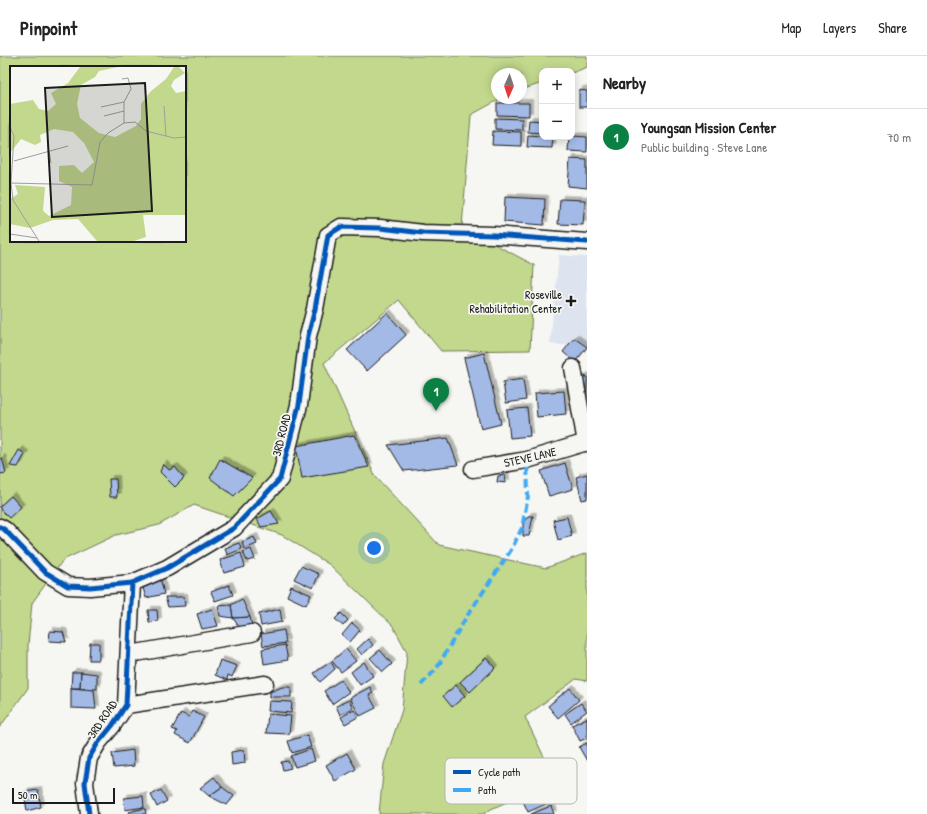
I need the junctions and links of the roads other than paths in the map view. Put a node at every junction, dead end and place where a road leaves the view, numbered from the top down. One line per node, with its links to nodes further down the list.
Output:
1 (587, 242): 6 (street, 3RD ROAD)
2 (573, 368): 3 (street)
3 (587, 443): 4 (street, STEVE LANE)
4 (473, 469)
5 (0, 527): 6 (street)
6 (132, 583): 8 (street, 3RD ROAD)
7 (252, 633): 8 (street)
8 (130, 654): 10 (street, 3RD ROAD)
9 (265, 684): 10 (street)
10 (126, 705): 11 (street, 3RD ROAD)
11 (89, 814)

